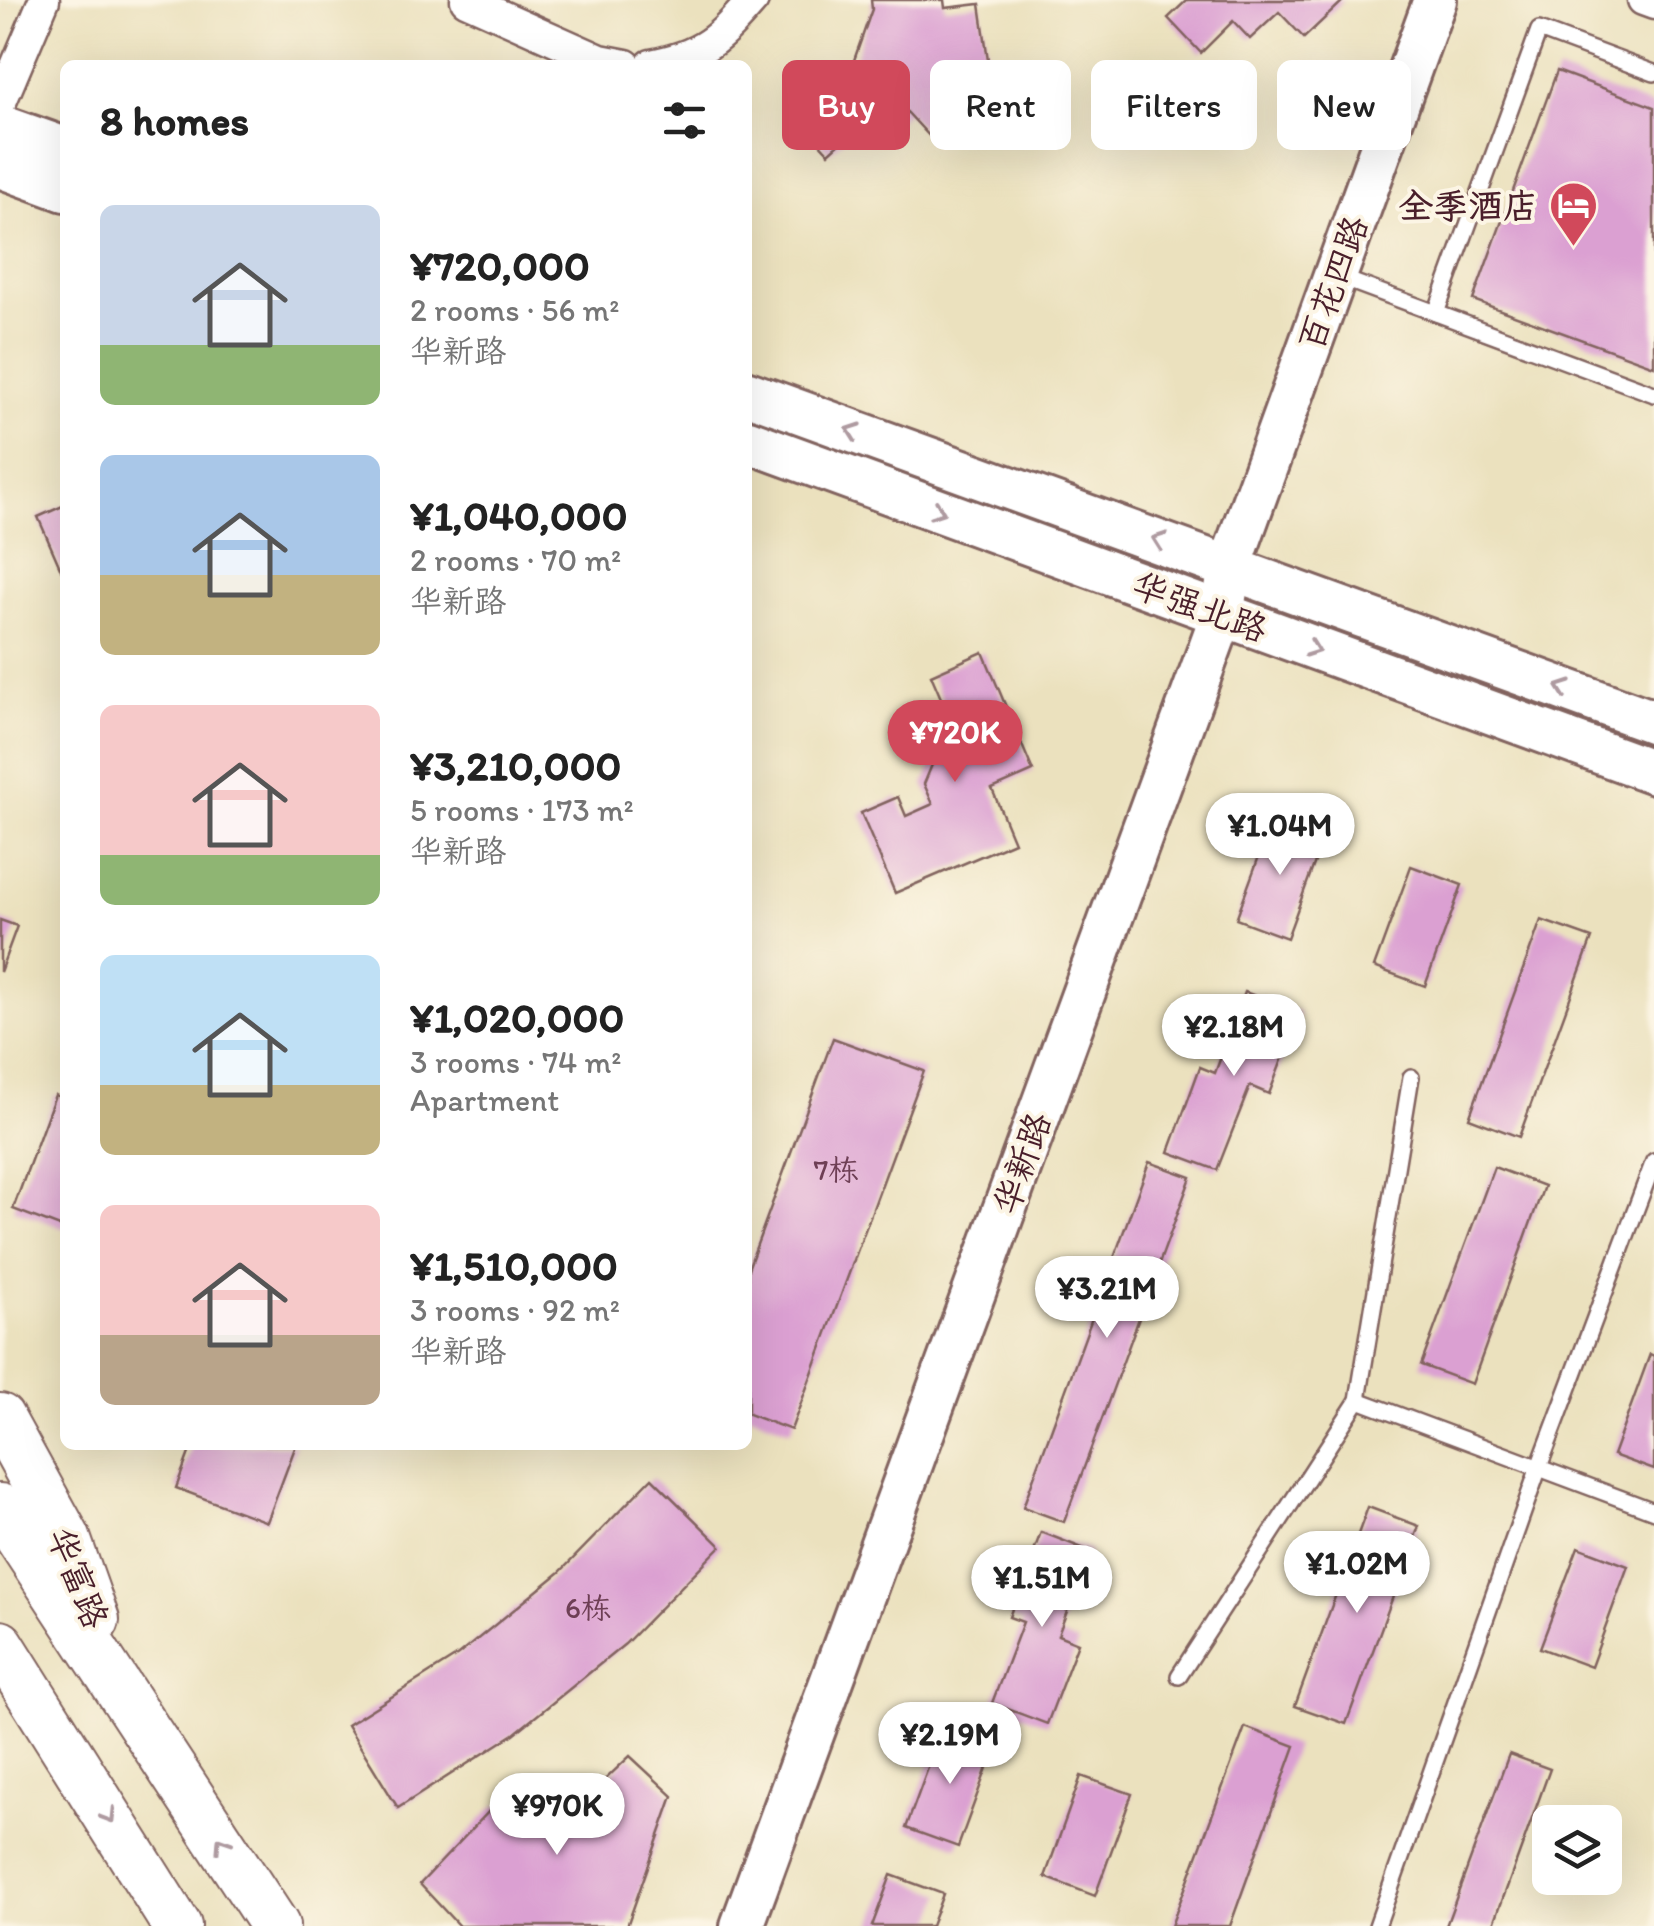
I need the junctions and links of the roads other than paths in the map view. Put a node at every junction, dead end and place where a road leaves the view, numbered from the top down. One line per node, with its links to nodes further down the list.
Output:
1 (44, 0): 10 (street)
2 (466, 0): 7 (street)
3 (753, 0): 8 (street)
4 (1435, 0): 15 (main road, 百花四路)
5 (1643, 0): 6 (street)
6 (1654, 4)
7 (600, 60)
8 (679, 60)
9 (1654, 73): 16 (lane)
10 (0, 104)
11 (0, 126): 12 (main road)
12 (60, 147)
13 (0, 166): 14 (main road)
14 (60, 188)
15 (1336, 276): 16 (lane); 20 (main road, 百花四路)
16 (1436, 313): 18 (lane)
17 (752, 394): 20 (main road, 华强北路, one-way to 17)
18 (1654, 394)
19 (752, 442): 21 (main road, 华强北路, one-way to 21)
20 (1230, 566): 21 (main road, 华新路); 22 (main road, 华强北路, one-way to 20)
21 (1222, 615): 23 (main road, 华强北路, one-way to 23); 38 (main road, 华新路)
22 (1654, 722)
23 (1654, 772)
24 (1412, 1076): 26 (lane)
25 (1654, 1161): 28 (lane)
26 (1358, 1400): 28 (lane); 32 (lane)
27 (0, 1418): 34 (main road, 华富路)
28 (1539, 1468): 30 (lane); 39 (lane)
29 (0, 1508): 34 (main road, 华富路)
30 (1654, 1511)
31 (0, 1645): 35 (main road)
32 (1179, 1676)
33 (0, 1678): 35 (main road)
34 (120, 1689): 37 (main road, 华富路, one-way to 34)
35 (57, 1733): 36 (main road, one-way to 36)
36 (177, 1926)
37 (275, 1926)
38 (742, 1926)
39 (1378, 1926)

